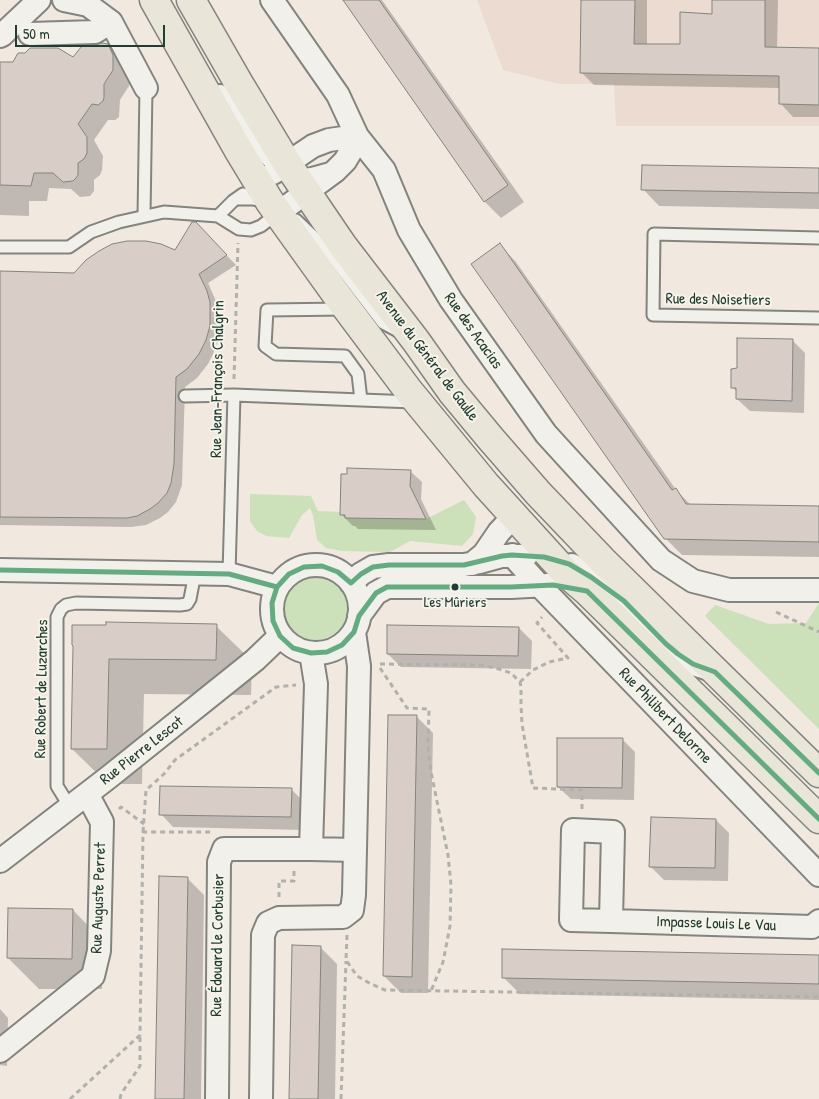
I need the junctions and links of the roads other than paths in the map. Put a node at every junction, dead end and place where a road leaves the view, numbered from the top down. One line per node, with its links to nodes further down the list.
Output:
1 (39, 0): 9 (street)
2 (64, 0): 6 (street)
3 (154, 0): 7 (main road, Avenue du Général de Gaulle)
4 (191, 0): 12 (main road, Avenue du Général de Gaulle)
5 (272, 0): 11 (street, Rue des Acacias)
6 (111, 22): 8 (street); 10 (street)
7 (169, 27): 12 (street); 14 (main road, Avenue du Général de Gaulle)
8 (30, 34)
9 (0, 36)
10 (146, 88): 15 (lane)
11 (357, 136): 12 (street); 12 (street); 35 (street, Rue des Acacias)
12 (293, 175): 14 (street); 14 (street); 21 (main road, Avenue du Général de Gaulle)
13 (237, 198): 14 (lane); 14 (lane); 16 (lane)
14 (272, 202): 16 (lane); 19 (main road, Avenue du Général de Gaulle); 21 (lane)
15 (144, 216): 16 (lane); 18 (lane)
16 (218, 216)
17 (819, 238): 20 (lane, Rue des Noisetiers)
18 (0, 247)
19 (347, 309): 24 (lane); 25 (main road, Avenue du Général de Gaulle)
20 (819, 318)
21 (416, 341): 26 (main road, Avenue du Général de Gaulle)
22 (234, 395): 23 (lane); 24 (lane); 32 (lane, Rue Jean-François Chalgrin)
23 (185, 396)
24 (361, 400): 25 (lane)
25 (418, 402): 27 (main road, Avenue du Général de Gaulle)
26 (559, 515): 31 (street); 39 (main road, Avenue du Général de Gaulle)
27 (514, 516): 28 (street); 31 (main road, Avenue du Général de Gaulle)
28 (472, 564): 31 (street, Avenue du Général de Gaulle); 33 (street, Avenue du Général de Gaulle)
29 (0, 570): 30 (street)
30 (195, 573): 32 (street); 41 (lane, Rue Robert de Luzarches)
31 (556, 573): 36 (street); 39 (street, Avenue du Général de Gaulle); 42 (main road, Avenue du Général de Gaulle); 46 (street, Rue Philibert Delorme)
32 (229, 574): 34 (street)
33 (351, 583): 34 (street); 36 (street)
34 (277, 587): 37 (street)
35 (819, 590)
36 (357, 624): 38 (street); 44 (street)
37 (280, 636): 38 (street); 41 (street, Rue Pierre Lescot)
38 (312, 653): 43 (street)
39 (715, 672): 40 (main road, Avenue du Général de Gaulle)
40 (819, 773)
41 (78, 801): 45 (street, Rue Pierre Lescot); 49 (street, Rue Auguste Perret)
42 (819, 819)
43 (303, 849): 44 (street, Rue Édouard le Corbusier); 50 (street, Rue Édouard le Corbusier)
44 (355, 850): 51 (street)
45 (0, 861)
46 (819, 874)
47 (611, 921): 47 (street, Impasse Louis Le Vau); 48 (street, Impasse Louis Le Vau)
48 (819, 921)
49 (0, 1051)
50 (217, 1099)
51 (261, 1099)

